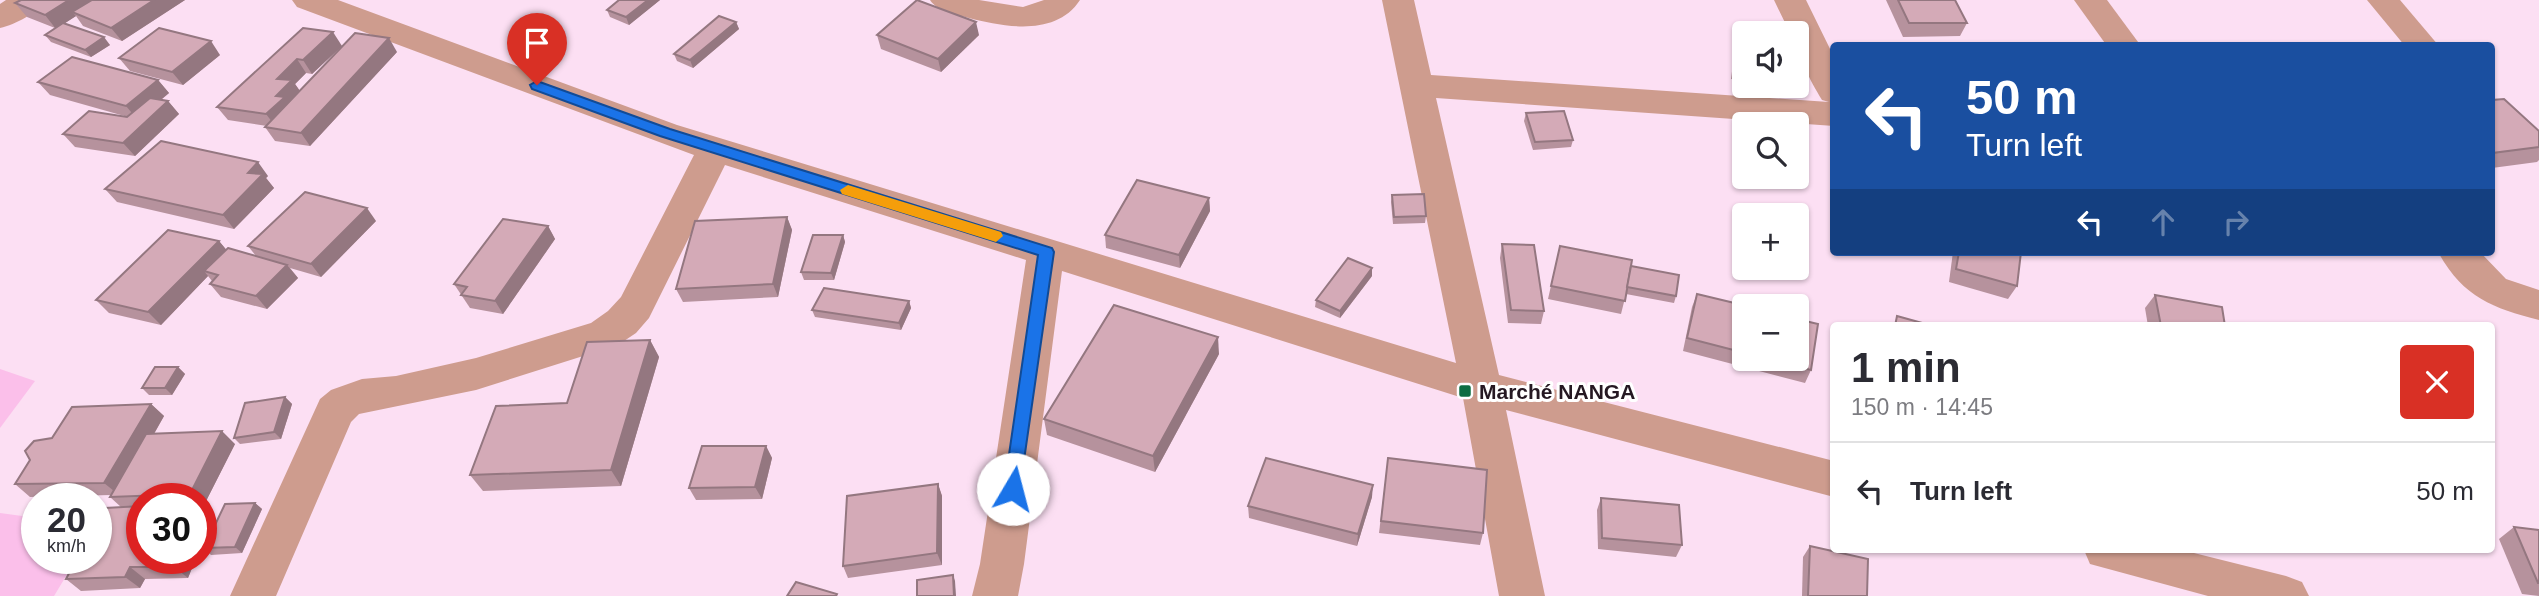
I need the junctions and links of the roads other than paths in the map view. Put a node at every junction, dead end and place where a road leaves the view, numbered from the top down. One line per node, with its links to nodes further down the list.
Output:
1 (29, 0): 9 (street)
2 (308, 0): 15 (street)
3 (946, 0): 4 (street)
4 (1064, 0)
5 (1398, 0): 13 (street)
6 (1790, 0): 12 (street)
7 (2090, 0): 10 (street)
8 (2383, 0): 11 (street)
9 (0, 19)
10 (2122, 42)
11 (2420, 42)
12 (1830, 84)
13 (1415, 85): 14 (street); 19 (street)
14 (1830, 114)
15 (715, 149): 16 (street); 22 (street)
16 (1046, 252): 19 (street); 23 (street)
17 (2461, 256): 18 (street)
18 (2539, 305)
19 (1481, 387): 20 (street); 24 (street)
20 (1830, 478)
21 (2118, 553): 25 (street)
22 (253, 596)
23 (995, 596)
24 (1522, 596)
25 (2286, 596)

